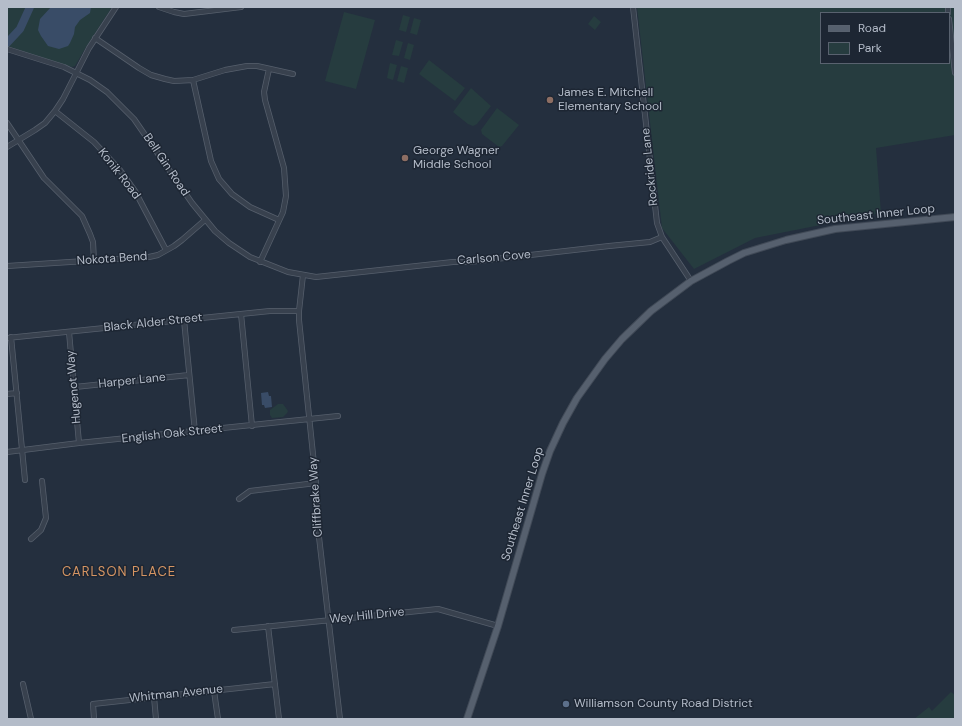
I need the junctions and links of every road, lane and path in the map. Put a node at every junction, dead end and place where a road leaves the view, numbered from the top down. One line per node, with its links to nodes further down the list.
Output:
1 (116, 7): 7 (street)
2 (159, 7): 5 (street)
3 (241, 7): 5 (street)
4 (633, 7): 21 (street, Rockride Lane)
5 (206, 9)
6 (950, 28): 11 (street)
7 (95, 38): 10 (street); 13 (street)
8 (7, 49): 10 (street, Bell Gin Road)
9 (269, 69): 12 (street); 13 (street); 20 (street)
10 (76, 72): 14 (street); 19 (street, Bell Gin Road)
11 (955, 72)
12 (293, 74)
13 (194, 80): 20 (street)
14 (55, 111): 16 (street); 22 (street, Konik Road)
15 (7, 123): 16 (street)
16 (18, 140): 17 (street); 23 (street)
17 (7, 147)
18 (955, 217): 28 (main road, Southeast Inner Loop)
19 (205, 220): 22 (street, Nokota Bend); 24 (street, Bell Gin Road)
20 (279, 220): 24 (street)
21 (662, 237): 26 (street, Carlson Cove); 28 (street, Rockride Lane)
22 (166, 250): 23 (street, Nokota Bend)
23 (94, 261): 25 (street, Nokota Bend)
24 (260, 262): 27 (street, Bell Gin Road)
25 (7, 266)
26 (325, 275): 27 (street, Bell Gin Road)
27 (303, 276): 29 (street, Cliffbrake Way)
28 (691, 281): 52 (main road, Southeast Inner Loop)
29 (299, 311): 30 (street, Black Alder Street); 39 (street, Cliffbrake Way)
30 (241, 314): 31 (street, Black Alder Street); 40 (street)
31 (184, 320): 32 (street, Black Alder Street); 34 (street)
32 (69, 332): 33 (street, Black Alder Street); 35 (street, Hugenot Way)
33 (9, 337): 36 (street)
34 (189, 375): 35 (street, Harper Lane); 41 (street)
35 (75, 387): 42 (street, Hugenot Way)
36 (17, 393): 37 (street); 43 (street)
37 (7, 394)
38 (338, 416): 39 (street, English Oak Street)
39 (310, 419): 40 (street, English Oak Street); 47 (street, Cliffbrake Way)
40 (252, 426): 41 (street, English Oak Street)
41 (195, 432): 42 (street, English Oak Street)
42 (79, 443): 43 (street, English Oak Street)
43 (22, 450): 44 (street, English Oak Street); 45 (street)
44 (7, 452)
45 (25, 480)
46 (42, 481): 49 (street)
47 (316, 483): 48 (street); 50 (street, Cliffbrake Way)
48 (239, 499)
49 (31, 539)
50 (329, 620): 51 (street, Wey Hill Drive); 52 (street, Wey Hill Drive); 63 (street, Cliffbrake Way)
51 (268, 626): 53 (street, Wey Hill Drive); 55 (street)
52 (498, 626): 64 (main road, Southeast Inner Loop)
53 (234, 630)
54 (23, 684): 58 (street)
55 (275, 684): 56 (street, Whitman Avenue); 62 (street)
56 (214, 690): 57 (street, Whitman Avenue); 61 (street)
57 (154, 697): 59 (street, Whitman Avenue); 60 (street)
58 (31, 719)
59 (94, 719)
60 (156, 719)
61 (218, 719)
62 (279, 719)
63 (340, 719)
64 (467, 719)

